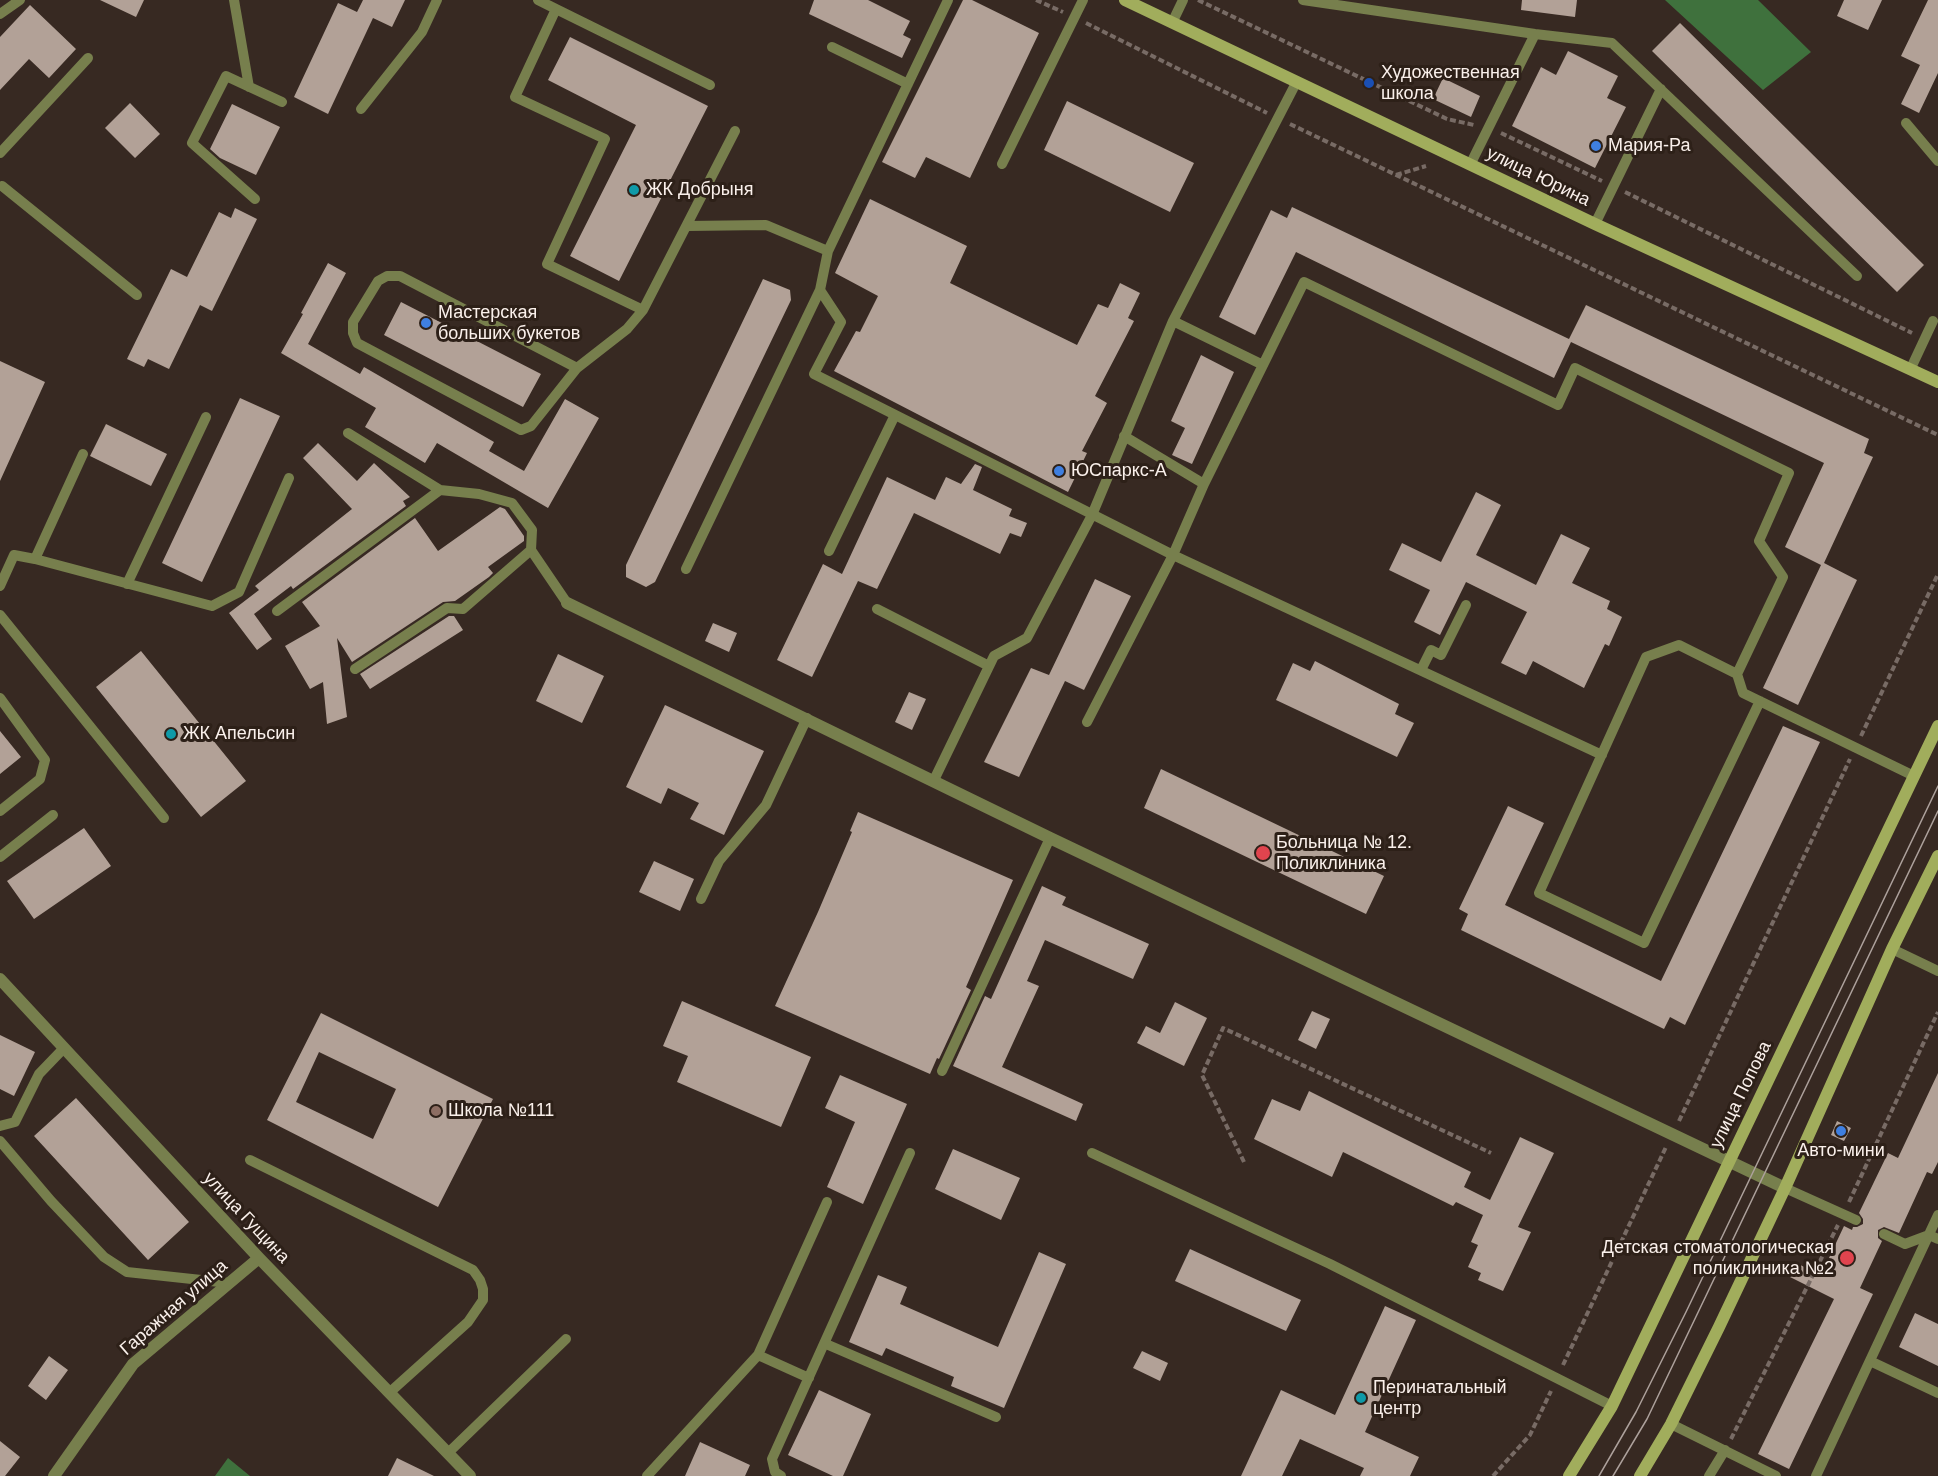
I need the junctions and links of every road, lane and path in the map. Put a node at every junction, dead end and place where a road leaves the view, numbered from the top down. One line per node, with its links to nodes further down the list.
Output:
1 (20, 0): 13 (lane)
2 (234, 0): 22 (lane)
3 (437, 0): 25 (lane)
4 (538, 0): 12 (lane)
5 (948, 0): 20 (lane)
6 (1036, 0): 14 (path)
7 (1083, 0): 14 (lane)
8 (1125, 0): 15 (main road, улица Юрина)
9 (1183, 0): 15 (lane)
10 (1198, 0): 28 (path)
11 (1304, 0): 16 (lane)
12 (556, 9): 21 (lane); 45 (lane)
13 (0, 14)
14 (1075, 18): 26 (path); 32 (lane)
15 (1172, 23): 19 (main road, улица Юрина)
16 (1535, 34): 23 (lane); 28 (lane)
17 (832, 47): 20 (lane)
18 (88, 58): 30 (lane)
19 (1296, 82): 26 (lane); 33 (main road, улица Юрина)
20 (908, 84): 41 (lane)
21 (710, 85)
22 (249, 87): 24 (lane); 38 (lane)
23 (1661, 90): 36 (lane); 42 (lane)
24 (282, 102)
25 (361, 109)
26 (1278, 119): 35 (path); 46 (lane)
27 (1906, 123): 31 (lane)
28 (1489, 128): 33 (lane); 36 (path)
29 (735, 131): 40 (lane)
30 (0, 153)
31 (1938, 161)
32 (1002, 164)
33 (1470, 165): 39 (main road, улица Юрина)
34 (1426, 166): 35 (path)
35 (1396, 175): 56 (path)
36 (1615, 187): 39 (lane); 48 (path)
37 (1, 189): 44 (lane)
38 (255, 200)
39 (1595, 224): 51 (main road, улица Юрина)
40 (687, 226): 41 (lane); 45 (lane)
41 (828, 251): 43 (lane)
42 (1857, 276)
43 (820, 290): 53 (lane); 67 (lane)
44 (137, 295)
45 (643, 310): 50 (lane)
46 (1173, 321): 49 (lane); 57 (lane)
47 (1933, 321): 48 (lane)
48 (1924, 339): 51 (lane)
49 (1263, 365): 60 (lane); 79 (lane)
50 (577, 368): 50 (lane)
51 (1911, 368): 52 (main road, улица Юрина)
52 (1938, 382)
53 (895, 416): 62 (lane); 64 (lane)
54 (206, 417): 69 (lane)
55 (348, 433): 61 (lane)
56 (1938, 435)
57 (1124, 436): 60 (lane); 62 (lane)
58 (83, 454): 66 (lane)
59 (289, 478): 69 (lane)
60 (1204, 484): 65 (lane)
61 (440, 490): 63 (lane); 74 (lane)
62 (1092, 515): 65 (lane); 76 (lane)
63 (531, 550): 71 (lane); 77 (lane)
64 (829, 551)
65 (1173, 555): 78 (lane); 83 (lane)
66 (35, 559): 69 (lane); 70 (lane)
67 (686, 569)
68 (1938, 574): 85 (path)
69 (127, 584)
70 (0, 586)
71 (567, 603): 82 (street)
72 (1466, 605): 78 (lane)
73 (877, 609): 76 (lane)
74 (277, 611)
75 (0, 615): 91 (lane)
76 (989, 666): 88 (lane)
77 (355, 669)
78 (1421, 670): 86 (lane)
79 (1737, 674): 81 (lane); 86 (lane)
80 (0, 698): 89 (lane)
81 (1760, 701): 85 (lane); 86 (lane)
82 (807, 718): 88 (street); 95 (lane)
83 (1087, 722)
84 (1938, 726): 87 (main road, улица Попова)
85 (1855, 748): 87 (lane); 103 (path)
86 (1602, 755)
87 (1914, 776): 109 (main road, улица Попова)
88 (934, 780): 92 (street)
89 (0, 811)
90 (53, 815): 93 (lane)
91 (164, 818)
92 (1050, 838): 101 (lane); 103 (street)
93 (0, 856)
94 (1938, 856): 96 (main road)
95 (701, 899)
96 (1892, 950): 97 (lane); 111 (main road)
97 (1938, 971)
98 (0, 980): 100 (street, улица Гущина)
99 (1938, 1012): 113 (path)
100 (64, 1048): 102 (lane); 118 (street, улица Гущина)
101 (942, 1071)
102 (0, 1126)
103 (1673, 1134): 109 (street); 125 (path)
104 (0, 1141): 119 (lane)
105 (910, 1153): 121 (lane)
106 (1092, 1153): 125 (lane)
107 (1491, 1153): 110 (path)
108 (250, 1160): 126 (lane)
109 (1729, 1161): 111 (street); 128 (main road, улица Попова)
110 (1244, 1162)
111 (1785, 1188): 113 (lane); 130 (main road)
112 (827, 1202): 122 (lane)
113 (1844, 1215): 115 (lane); 131 (path)
114 (1938, 1215): 117 (lane)
115 (1856, 1220)
116 (1884, 1234): 117 (lane)
117 (1933, 1237): 123 (lane)
118 (259, 1258): 119 (street, Гаражная улица); 126 (street, улица Гущина)
119 (229, 1283): 133 (street, Гаражная улица)
120 (566, 1339): 132 (lane)
121 (826, 1344): 124 (lane); 129 (lane)
122 (758, 1355): 124 (lane); 135 (lane)
123 (1870, 1361): 127 (lane); 142 (lane)
124 (809, 1378): 136 (lane)
125 (1557, 1378): 128 (lane); 137 (path)
126 (389, 1393): 132 (street, улица Гущина)
127 (1938, 1393)
128 (1612, 1406): 138 (main road, улица Попова)
129 (996, 1417)
130 (1671, 1424): 131 (lane); 139 (main road)
131 (1725, 1450): 140 (lane); 141 (lane)
132 (448, 1453): 134 (street, улица Гущина)
133 (54, 1476)
134 (470, 1476)
135 (647, 1476)
136 (781, 1476)
137 (1493, 1476)
138 (1569, 1476)
139 (1640, 1476)
140 (1709, 1476)
141 (1776, 1476)
142 (1816, 1476)

